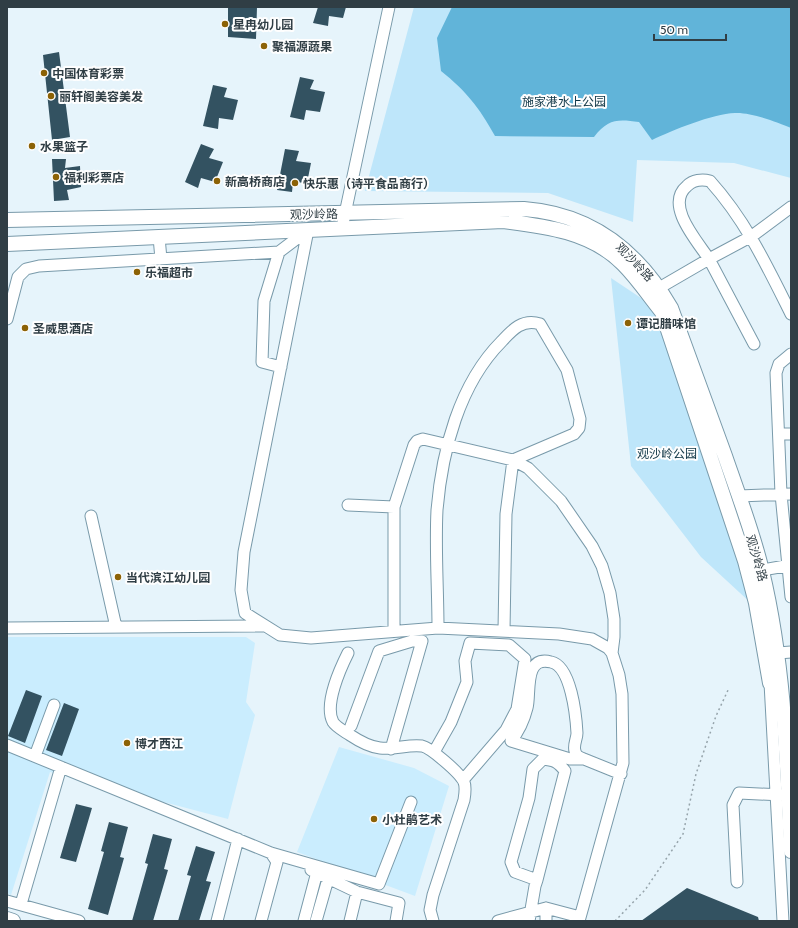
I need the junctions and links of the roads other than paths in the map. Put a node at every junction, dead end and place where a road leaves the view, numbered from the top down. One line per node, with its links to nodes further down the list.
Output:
1 (389, 7): 3 (street)
2 (791, 207): 7 (street)
3 (345, 213): 4 (main road, 观沙岭路); 5 (street); 13 (main road, 观沙岭路)
4 (7, 220)
5 (342, 228): 6 (main road, 观沙岭路); 40 (main road, 观沙岭路)
6 (308, 230): 8 (main road, 观沙岭路); 10 (street); 18 (street)
7 (752, 236): 12 (street); 12 (street); 14 (street)
8 (159, 237): 9 (main road, 观沙岭路); 11 (street)
9 (7, 244)
10 (279, 252): 11 (street); 18 (street)
11 (161, 259): 15 (street)
12 (709, 259): 13 (street); 16 (street)
13 (659, 288): 24 (main road, 观沙岭路)
14 (791, 314)
15 (7, 319)
16 (754, 344)
17 (791, 354): 19 (street)
18 (281, 367): 31 (street)
19 (779, 434): 20 (street); 23 (street)
20 (791, 434)
21 (448, 445): 22 (street); 22 (street); 26 (street); 34 (street)
22 (513, 460): 36 (street); 38 (street)
23 (786, 494): 24 (street); 28 (street)
24 (739, 496): 29 (main road, 观沙岭路)
25 (348, 505): 26 (street)
26 (394, 507): 35 (street)
27 (91, 516): 32 (street)
28 (790, 565): 29 (street); 30 (street)
29 (762, 570): 39 (main road, 观沙岭路)
30 (791, 597)
31 (263, 626): 32 (street); 35 (street)
32 (116, 627): 33 (street)
33 (7, 628)
34 (438, 628): 35 (street); 36 (street)
35 (394, 630)
36 (504, 630): 38 (street)
37 (348, 653): 45 (street)
38 (612, 653): 50 (street)
39 (785, 653): 43 (main road, 观沙岭路)
40 (770, 683): 52 (street)
41 (54, 705): 47 (street)
42 (351, 726): 45 (street)
43 (788, 729): 52 (main road, 观沙岭路)
44 (7, 745): 47 (street)
45 (391, 749): 46 (street)
46 (434, 752): 51 (street); 51 (street)
47 (35, 756): 49 (street)
48 (584, 759): 48 (street); 50 (street)
49 (61, 767): 55 (street); 66 (street)
50 (621, 774): 70 (street)
51 (463, 780): 79 (street)
52 (785, 795): 54 (main road, 观沙岭路); 62 (street)
53 (411, 802): 57 (street)
54 (786, 810): 56 (main road, 观沙岭路); 64 (street)
55 (238, 839): 57 (street); 73 (street)
56 (791, 851)
57 (270, 853): 58 (street)
58 (277, 862): 59 (street); 74 (street)
59 (317, 872): 60 (street); 75 (street)
60 (328, 879): 63 (street); 76 (street)
61 (538, 880): 61 (street); 68 (street)
62 (737, 882)
63 (357, 892): 77 (street); 78 (street)
64 (786, 892): 82 (street)
65 (7, 900): 66 (street)
66 (20, 904): 72 (street)
67 (546, 908): 68 (street); 70 (street); 81 (street)
68 (530, 916): 80 (street)
69 (7, 919): 71 (main road)
70 (580, 919)
71 (13, 921)
72 (79, 921)
73 (217, 921)
74 (261, 921)
75 (304, 921)
76 (316, 921)
77 (350, 921)
78 (396, 921)
79 (433, 921)
80 (498, 921)
81 (546, 921)
82 (783, 921)

